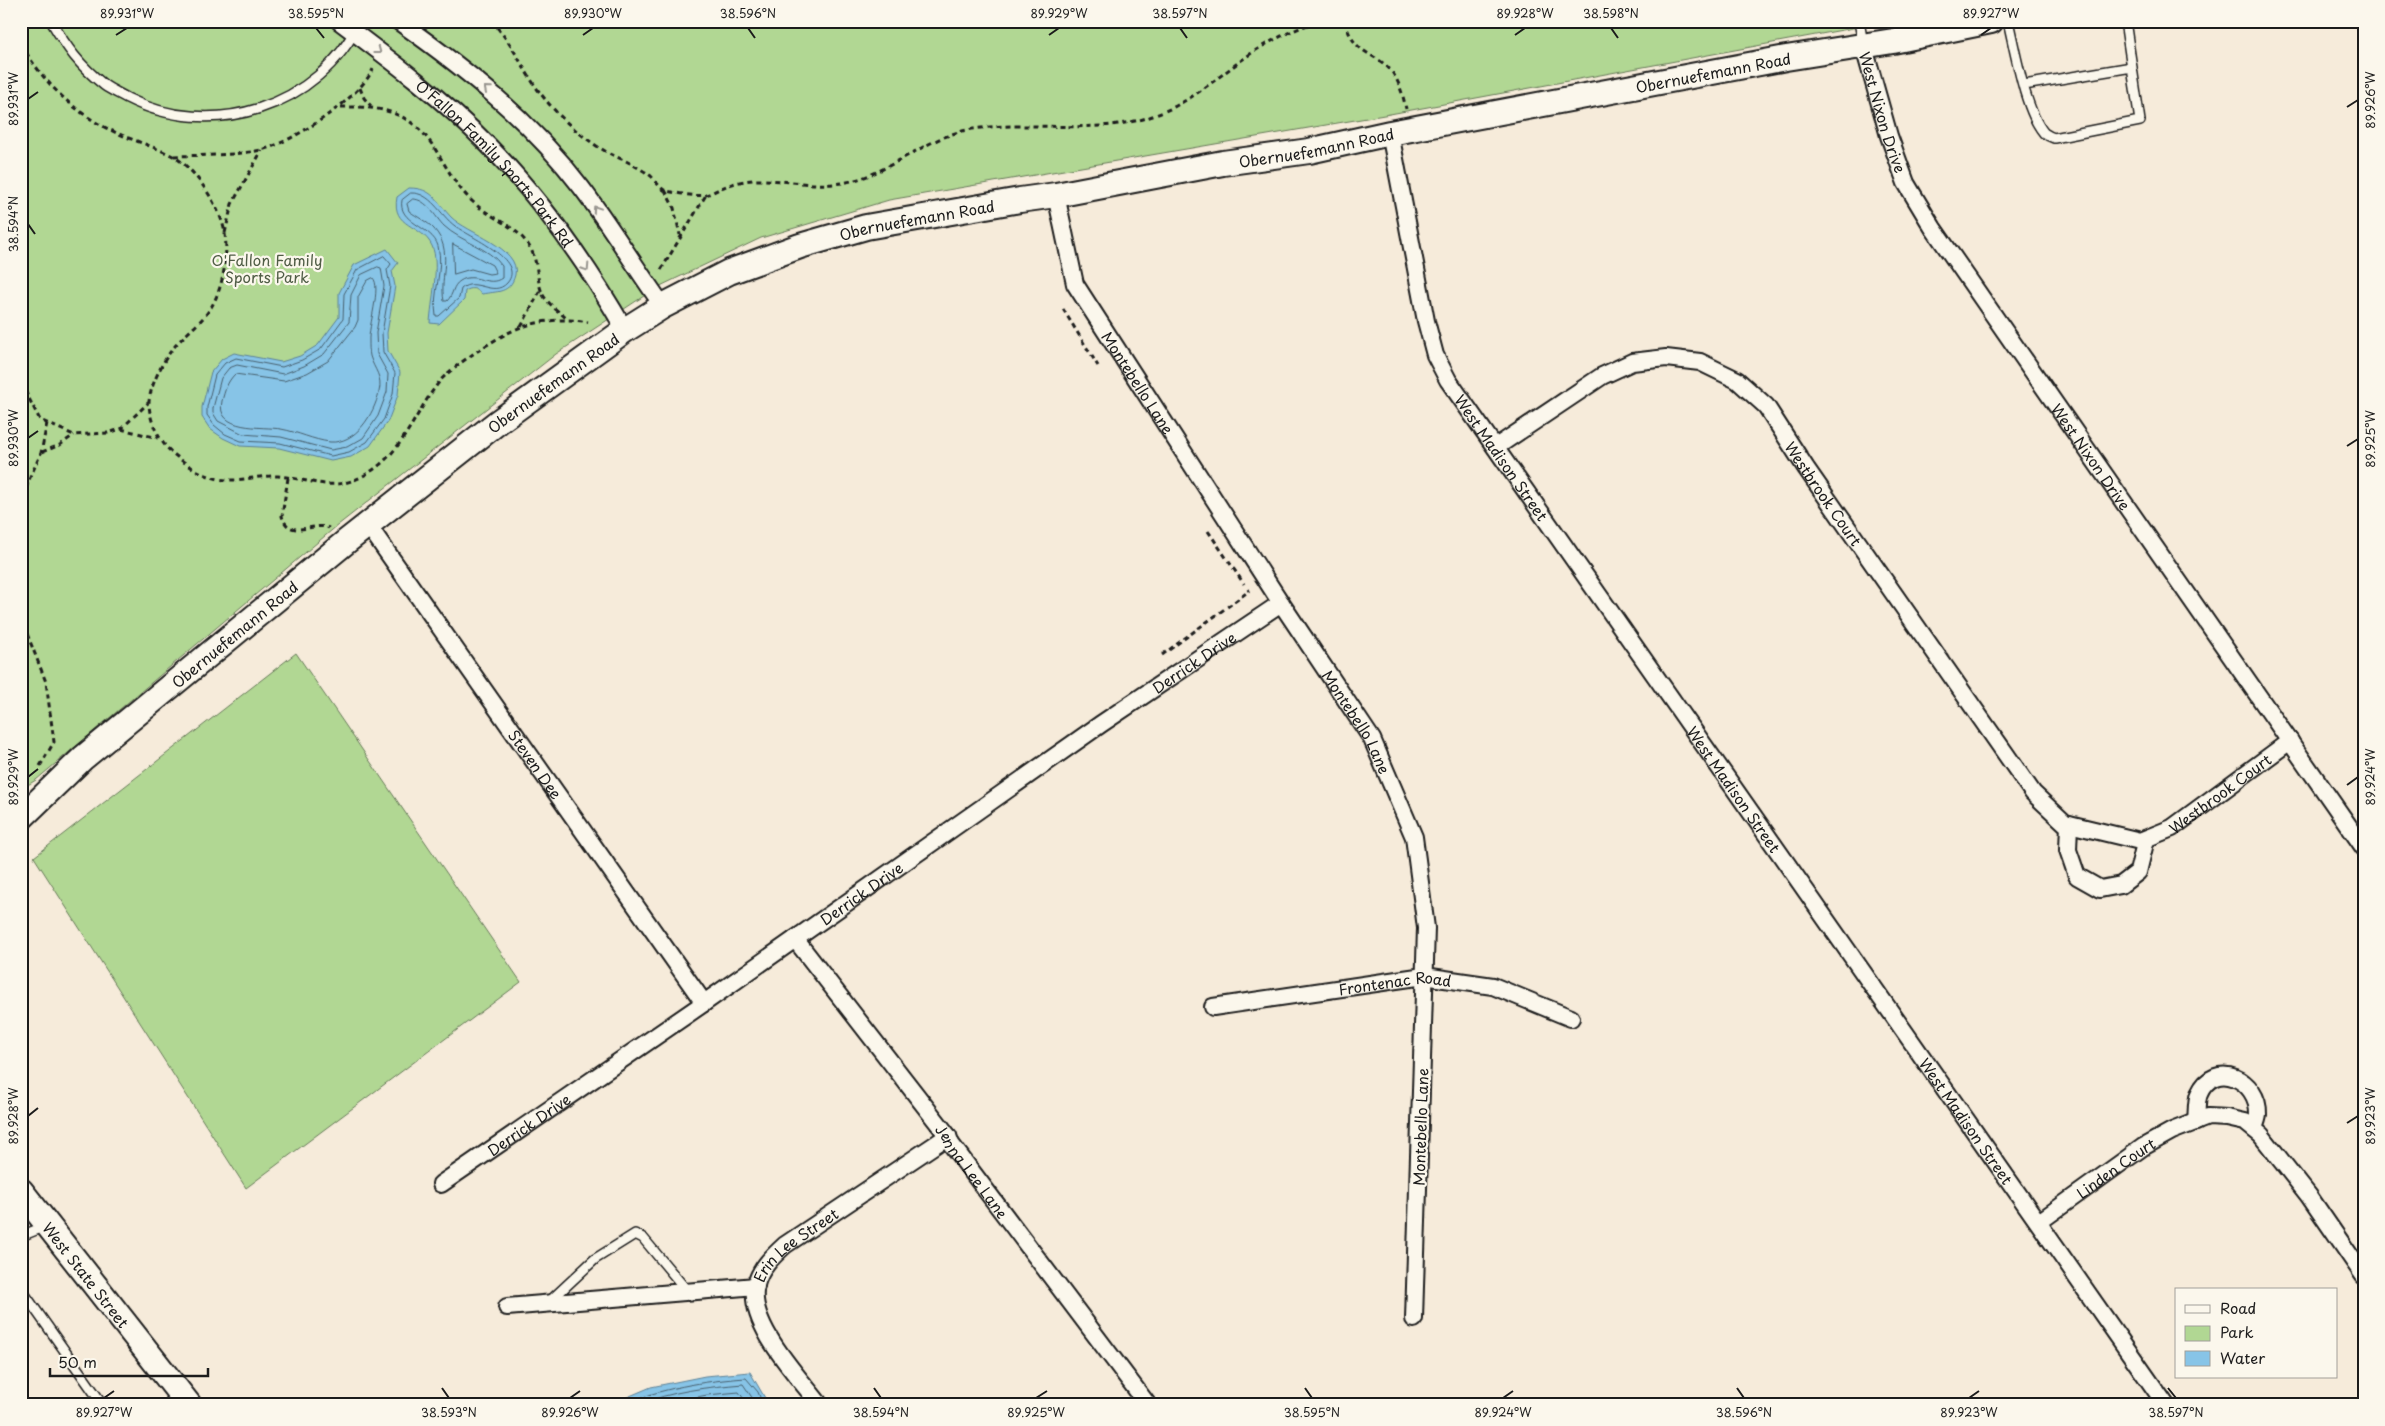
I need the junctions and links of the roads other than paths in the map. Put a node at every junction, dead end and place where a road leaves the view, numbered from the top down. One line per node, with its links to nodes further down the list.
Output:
1 (51, 21): 9 (lane)
2 (339, 21): 9 (street, O'Fallon Family Sports Park Rd)
3 (398, 21): 16 (street, one-way to 3)
4 (1859, 21): 11 (lane)
5 (1991, 21): 11 (street, Obernuefemann Road)
6 (2008, 21): 13 (lane)
7 (2125, 21): 12 (lane)
8 (2364, 24): 10 (lane)
9 (358, 27): 17 (street, O'Fallon Family Sports Park Rd, one-way to 17)
10 (2364, 34)
11 (1863, 44): 14 (street, Obernuefemann Road); 21 (street, West Nixon Drive)
12 (2132, 66): 13 (lane); 13 (lane)
13 (2024, 85)
14 (1390, 133): 15 (street, Obernuefemann Road); 18 (street, West Madison Street)
15 (1056, 195): 16 (street, Obernuefemann Road); 20 (street, Montebello Lane)
16 (663, 306): 17 (street, Obernuefemann Road)
17 (625, 330): 19 (street, Obernuefemann Road)
18 (1496, 447): 23 (street, Westbrook Court); 36 (street, West Madison Street)
19 (368, 525): 22 (street, Obernuefemann Road); 28 (street, Steven Dee)
20 (1281, 603): 26 (street, Derrick Drive); 27 (street, Montebello Lane)
21 (2290, 742): 24 (street, Westbrook Court); 25 (street, West Nixon Drive)
22 (21, 818)
23 (2069, 824): 24 (street, Westbrook Court); 24 (street)
24 (2146, 839)
25 (2364, 848)
26 (795, 939): 28 (street, Derrick Drive); 33 (street, Jenna Lee Lane)
27 (1424, 976): 29 (street, Frontenac Road); 30 (street, Frontenac Road); 45 (street, Montebello Lane)
28 (704, 1003): 34 (street, Derrick Drive)
29 (1213, 1007)
30 (1571, 1018)
31 (2196, 1122): 32 (street, Linden Court); 32 (street); 36 (street, Linden Court)
32 (2254, 1129): 39 (street, Linden Court)
33 (948, 1136): 40 (street, Erin Lee Street); 49 (street, Jenna Lee Lane)
34 (441, 1184)
35 (21, 1191): 37 (street, West State Street)
36 (2039, 1222): 50 (street, West Madison Street)
37 (48, 1225): 38 (lane); 47 (street, West State Street)
38 (21, 1236)
39 (2364, 1276)
40 (756, 1286): 42 (street, Erin Lee Street); 48 (street)
41 (21, 1289): 46 (lane)
42 (688, 1292): 43 (street, Erin Lee Street); 43 (lane)
43 (547, 1304): 44 (street, Erin Lee Street)
44 (507, 1307)
45 (1414, 1319)
46 (103, 1405)
47 (189, 1405)
48 (820, 1405)
49 (1148, 1405)
50 (2166, 1405)

